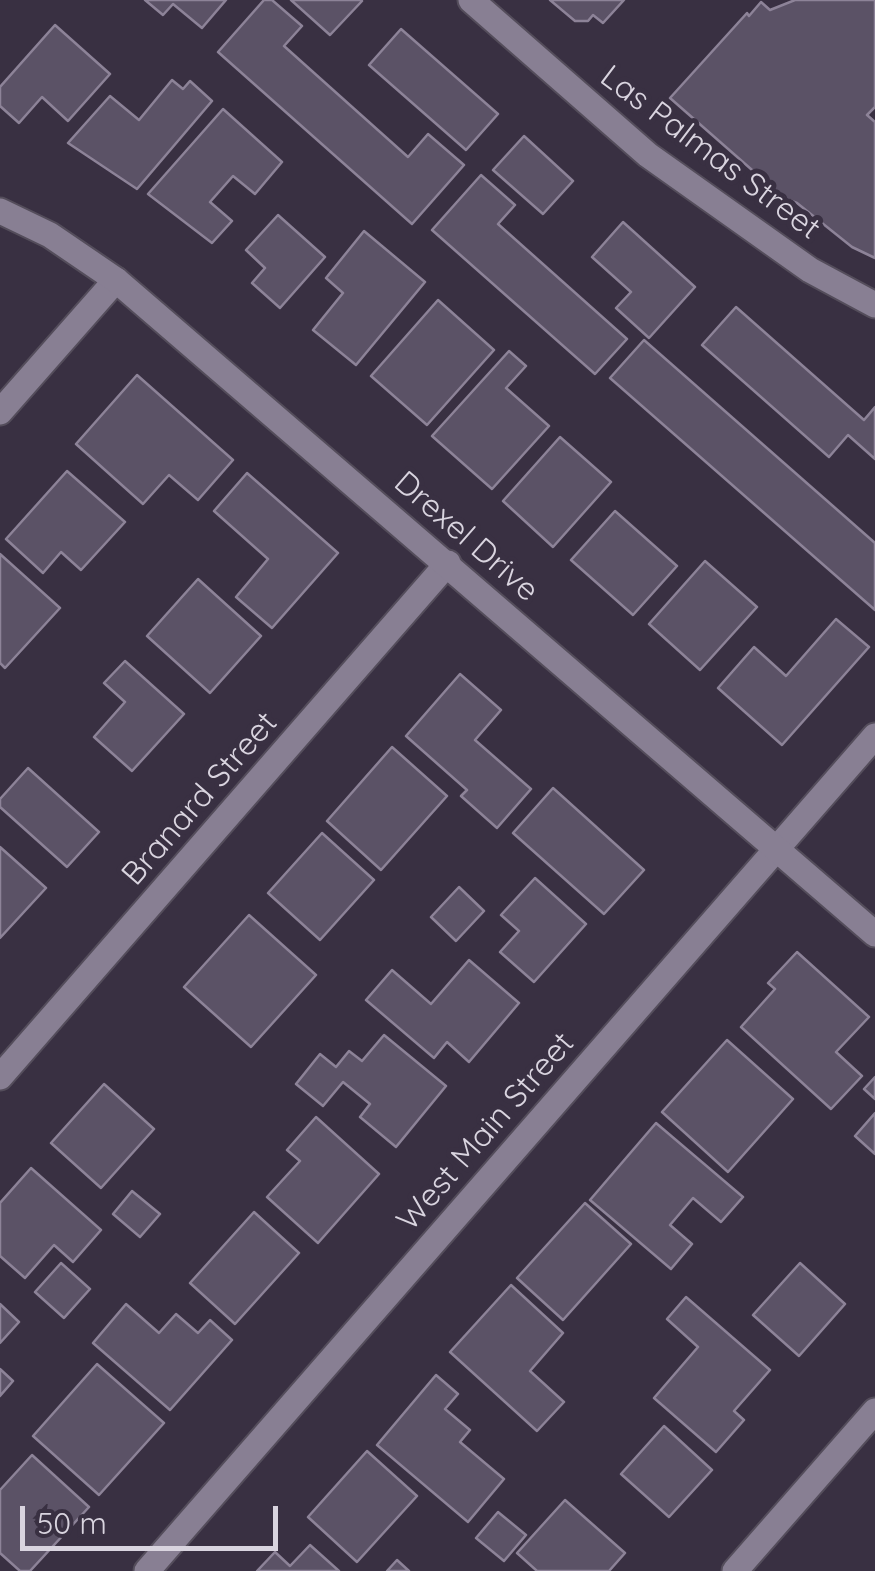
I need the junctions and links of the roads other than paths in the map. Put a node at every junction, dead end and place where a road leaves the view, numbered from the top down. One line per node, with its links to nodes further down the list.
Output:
1 (470, 0): 4 (street, Las Palmas Street)
2 (0, 211): 3 (street, Drexel Drive)
3 (116, 280): 5 (street); 6 (street, Drexel Drive)
4 (875, 305)
5 (0, 412)
6 (448, 564): 8 (street, Drexel Drive); 10 (street, Branard Street)
7 (875, 736): 8 (street, West Main Street)
8 (777, 848): 9 (street, Drexel Drive); 12 (street, West Main Street)
9 (875, 934)
10 (0, 1077)
11 (875, 1411): 13 (street)
12 (147, 1571)
13 (735, 1571)

